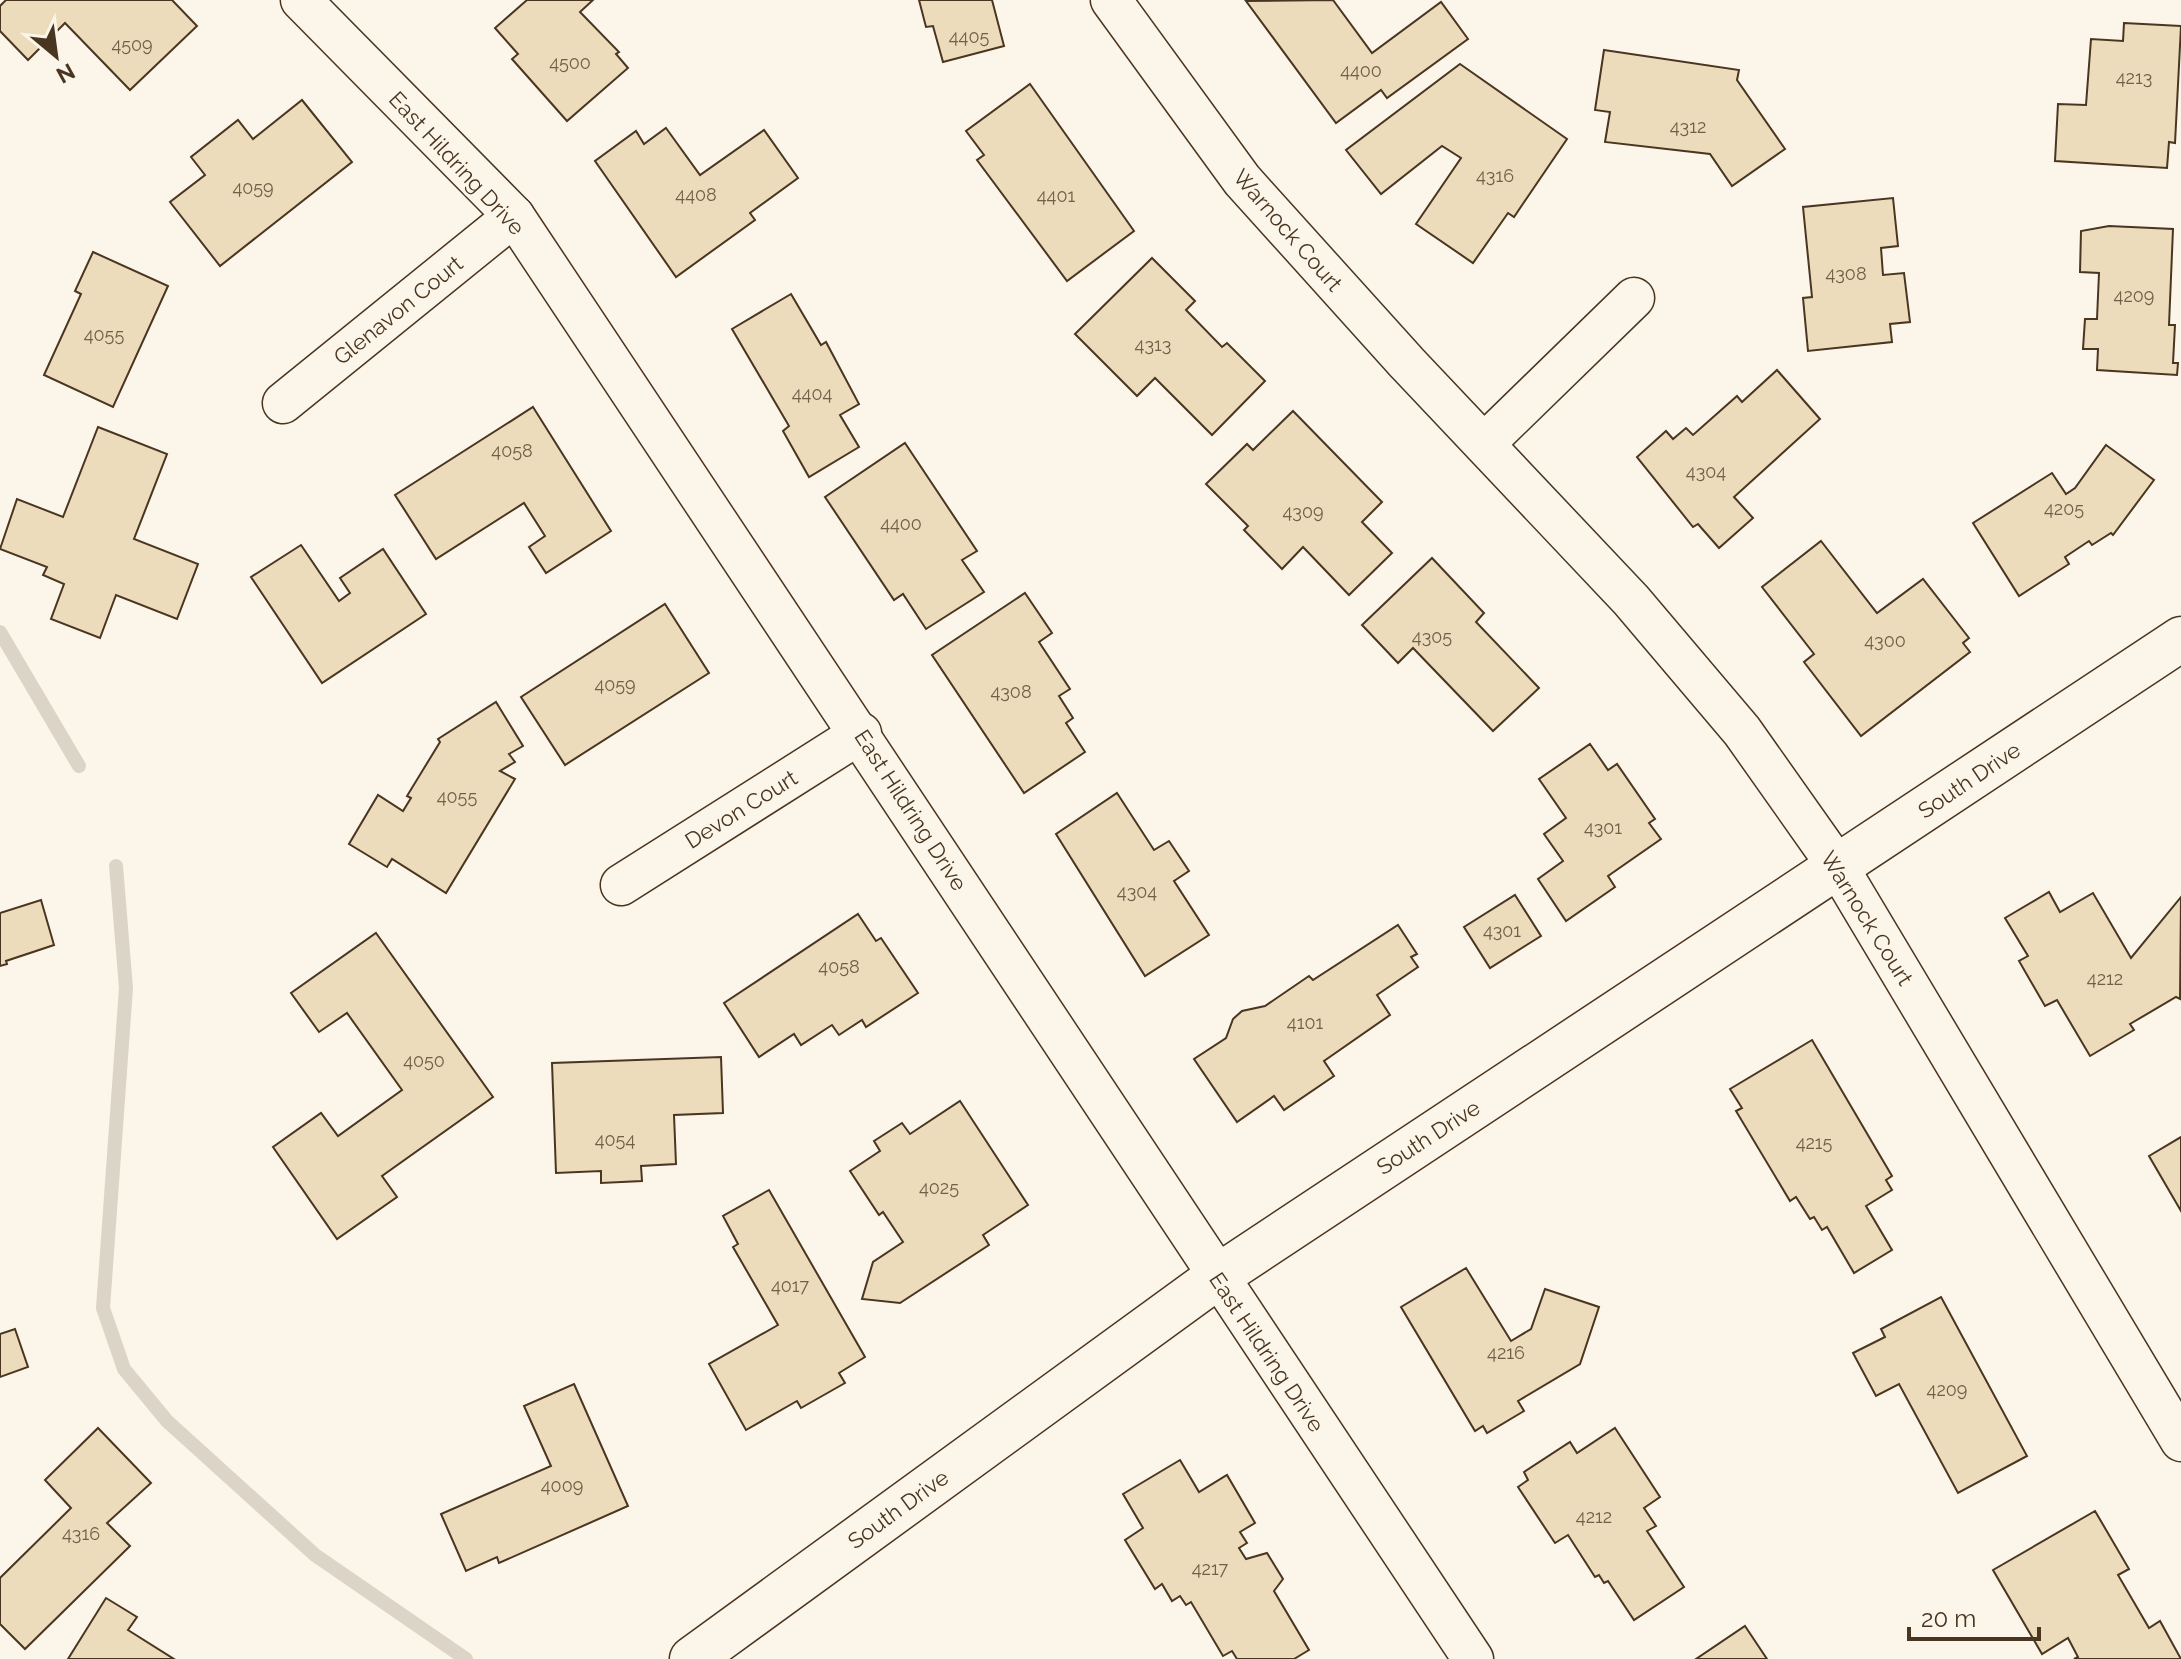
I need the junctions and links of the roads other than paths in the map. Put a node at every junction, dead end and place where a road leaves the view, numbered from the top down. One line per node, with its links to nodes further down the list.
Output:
1 (301, 0): 3 (street, East Hildring Drive)
2 (1111, 0): 6 (street, Warnock Court)
3 (514, 216): 5 (street, Glenavon Court); 8 (street, East Hildring Drive)
4 (1634, 298): 6 (street)
5 (283, 403)
6 (1484, 444): 9 (street, Warnock Court)
7 (2181, 639): 9 (street, South Drive)
8 (861, 733): 10 (street, Devon Court); 11 (street, East Hildring Drive)
9 (1838, 867): 11 (street, South Drive); 12 (street, Warnock Court)
10 (621, 885)
11 (1217, 1277): 13 (street, South Drive); 14 (street, East Hildring Drive)
12 (2181, 1441)
13 (692, 1659)
14 (1473, 1659)

